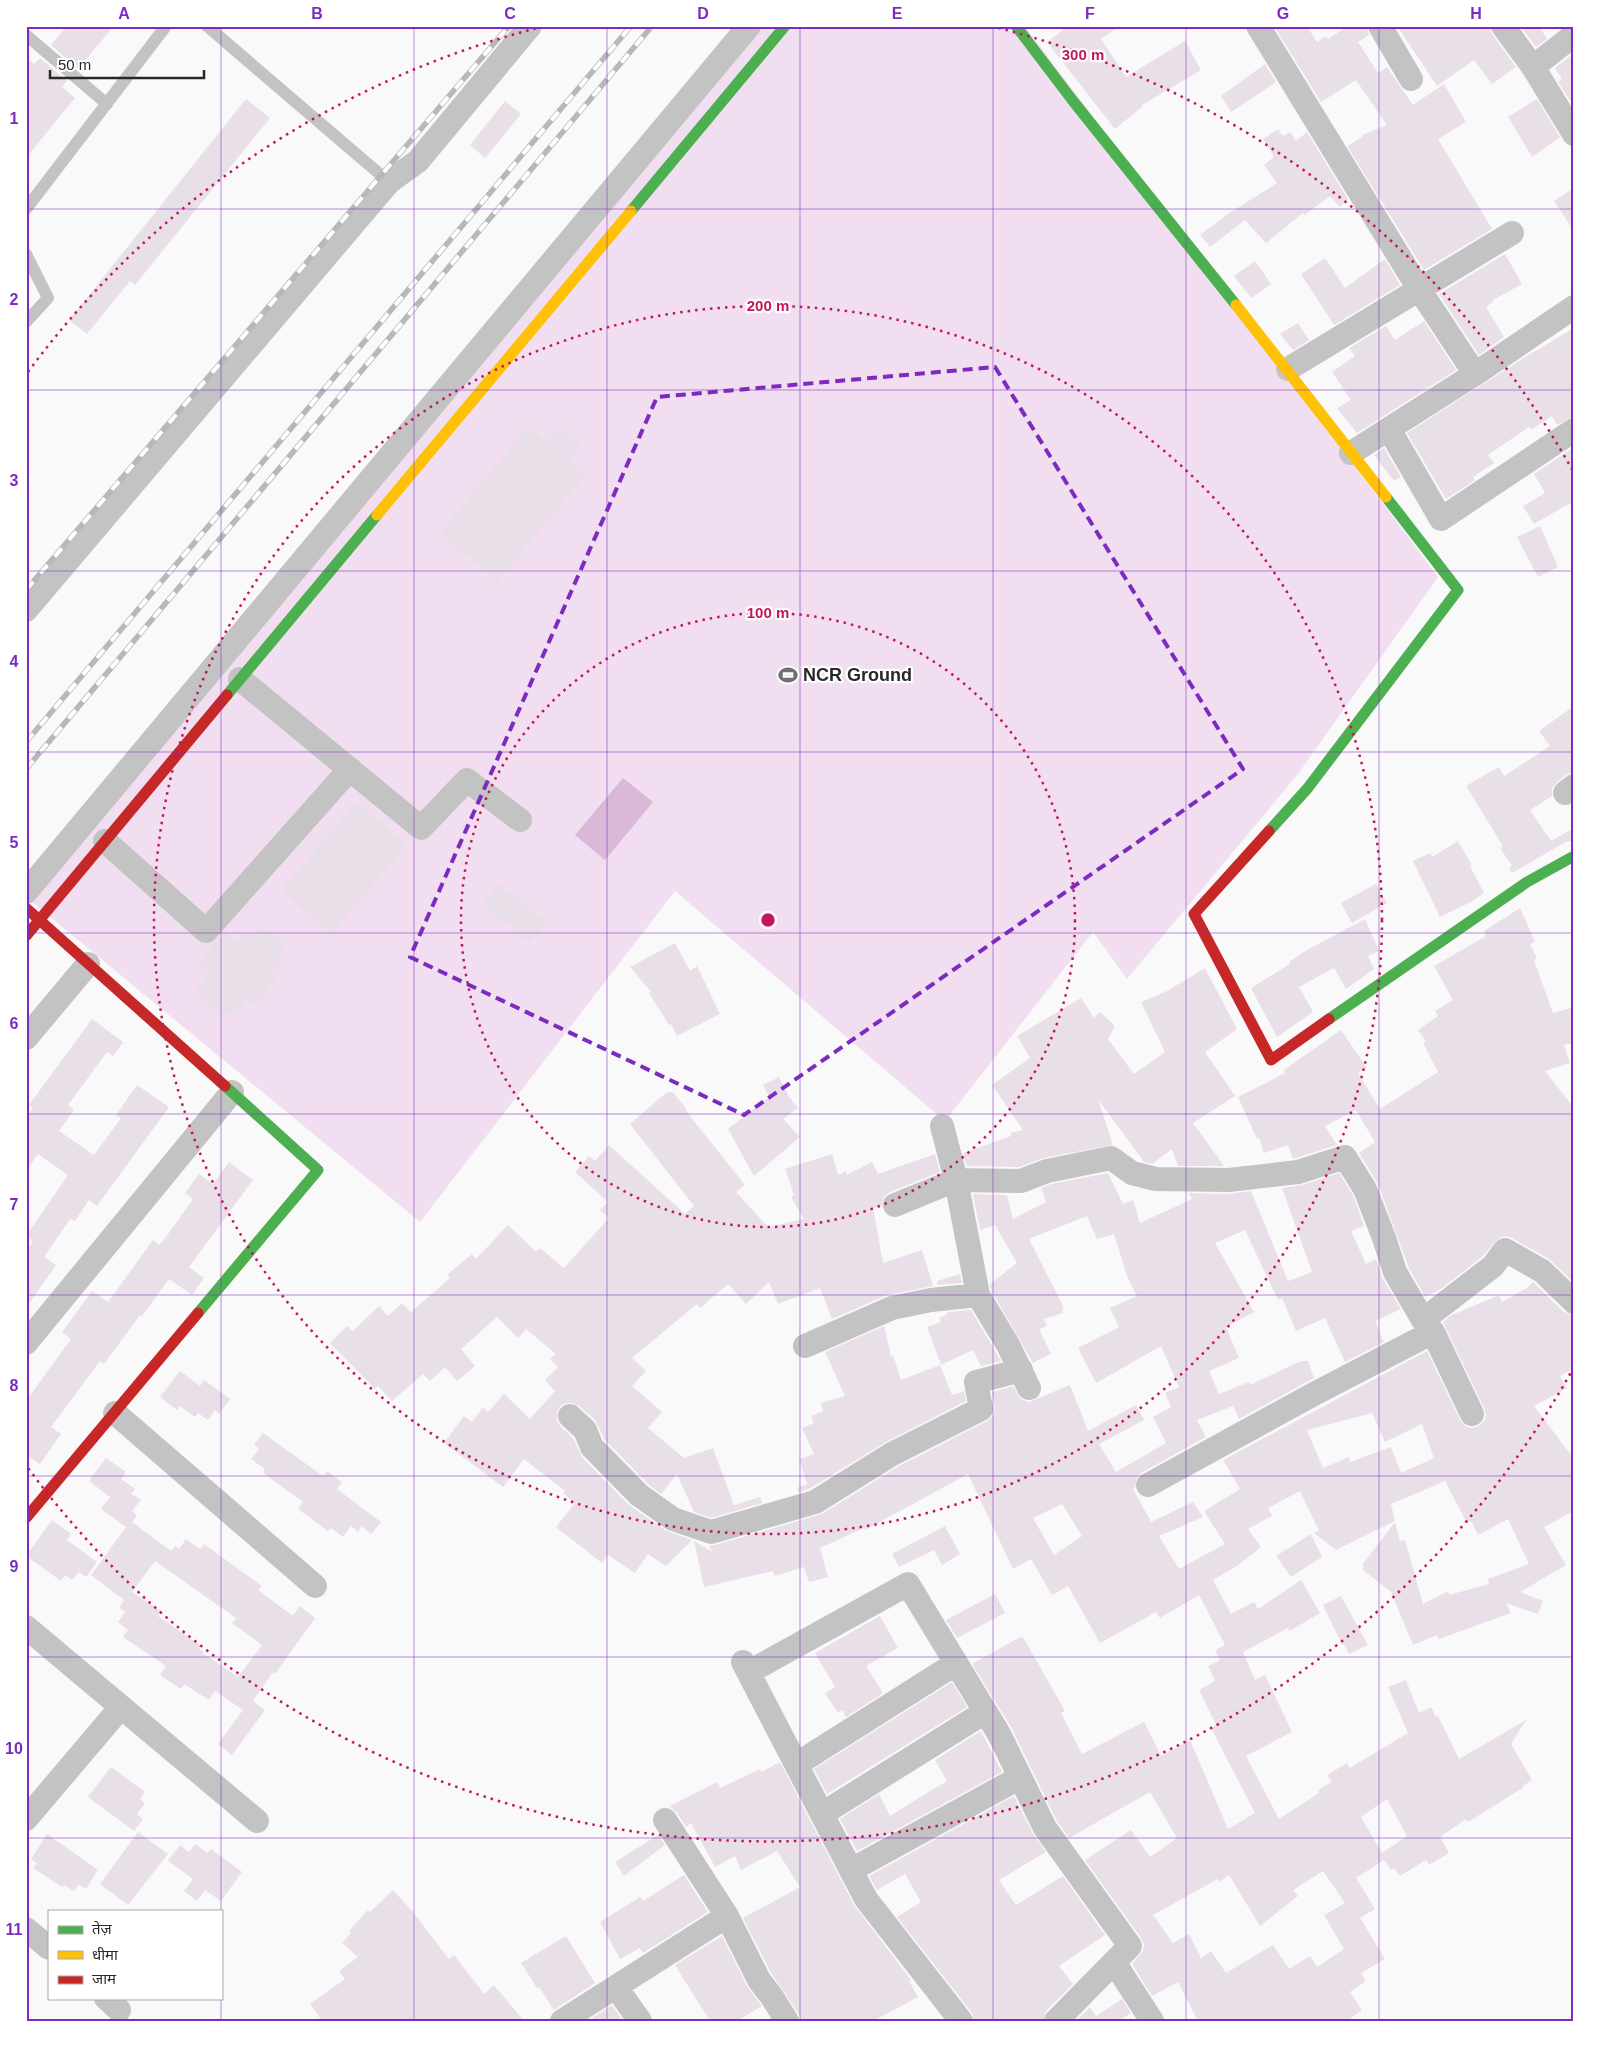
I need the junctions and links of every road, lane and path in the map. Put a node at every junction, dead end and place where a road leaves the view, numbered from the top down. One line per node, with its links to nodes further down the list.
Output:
1 (166, 26): 14 (lane)
2 (207, 26): 16 (lane)
3 (530, 26): 16 (street)
4 (749, 26): 34 (street)
5 (785, 26): 29 (street)
6 (1016, 26): 23 (street)
7 (1258, 26): 20 (street)
8 (1380, 26): 13 (street)
9 (1503, 26): 12 (street)
10 (26, 35): 14 (lane)
11 (1574, 35): 12 (street)
12 (1533, 67): 15 (street)
13 (1410, 78)
14 (106, 104): 17 (lane)
15 (1574, 134)
16 (389, 182): 28 (street)
17 (26, 209)
18 (1512, 233): 20 (street)
19 (26, 254): 22 (lane)
20 (1419, 289): 23 (street); 24 (street)
21 (1574, 307): 24 (street)
22 (26, 322)
23 (1288, 369): 27 (street)
24 (1475, 374): 25 (street)
25 (1389, 429): 26 (street); 27 (street)
26 (1574, 430)
27 (1351, 453): 33 (street)
28 (26, 610)
29 (240, 680): 30 (street); 32 (street)
30 (350, 769): 31 (street); 32 (street)
31 (520, 820)
32 (105, 841): 36 (street)
33 (1574, 856)
34 (26, 892)
35 (26, 908): 36 (street)
36 (40, 920): 37 (street); 38 (street)
37 (26, 936)
38 (88, 964): 39 (street); 40 (street)
39 (26, 1038)
40 (232, 1092): 47 (street); 49 (street)
41 (942, 1126): 42 (street)
42 (956, 1180): 43 (street); 44 (street); 46 (street)
43 (895, 1204)
44 (978, 1295): 48 (street); 51 (street)
45 (1574, 1302): 46 (street)
46 (1428, 1326): 50 (street); 52 (street)
47 (26, 1343)
48 (805, 1346)
49 (115, 1413): 53 (street); 54 (street)
50 (1472, 1414)
51 (570, 1416)
52 (1148, 1485)
53 (26, 1518)
54 (315, 1586)
55 (26, 1627): 57 (street)
56 (955, 1664): 58 (street); 59 (street); 59 (street)
57 (121, 1707): 62 (street); 64 (street)
58 (985, 1712): 60 (street); 61 (street)
59 (797, 1764): 61 (street)
60 (1019, 1778): 65 (street); 69 (street)
61 (822, 1814): 65 (street)
62 (26, 1819)
63 (665, 1820): 66 (street)
64 (257, 1821)
65 (852, 1870): 74 (street)
66 (727, 1916): 70 (street); 73 (street)
67 (26, 1928): 68 (street)
68 (48, 1947)
69 (1114, 1962): 75 (street); 76 (street)
70 (616, 1987): 71 (street); 72 (street)
71 (562, 2021)
72 (640, 2021)
73 (787, 2021)
74 (961, 2021)
75 (1056, 2021)
76 (1152, 2021)

